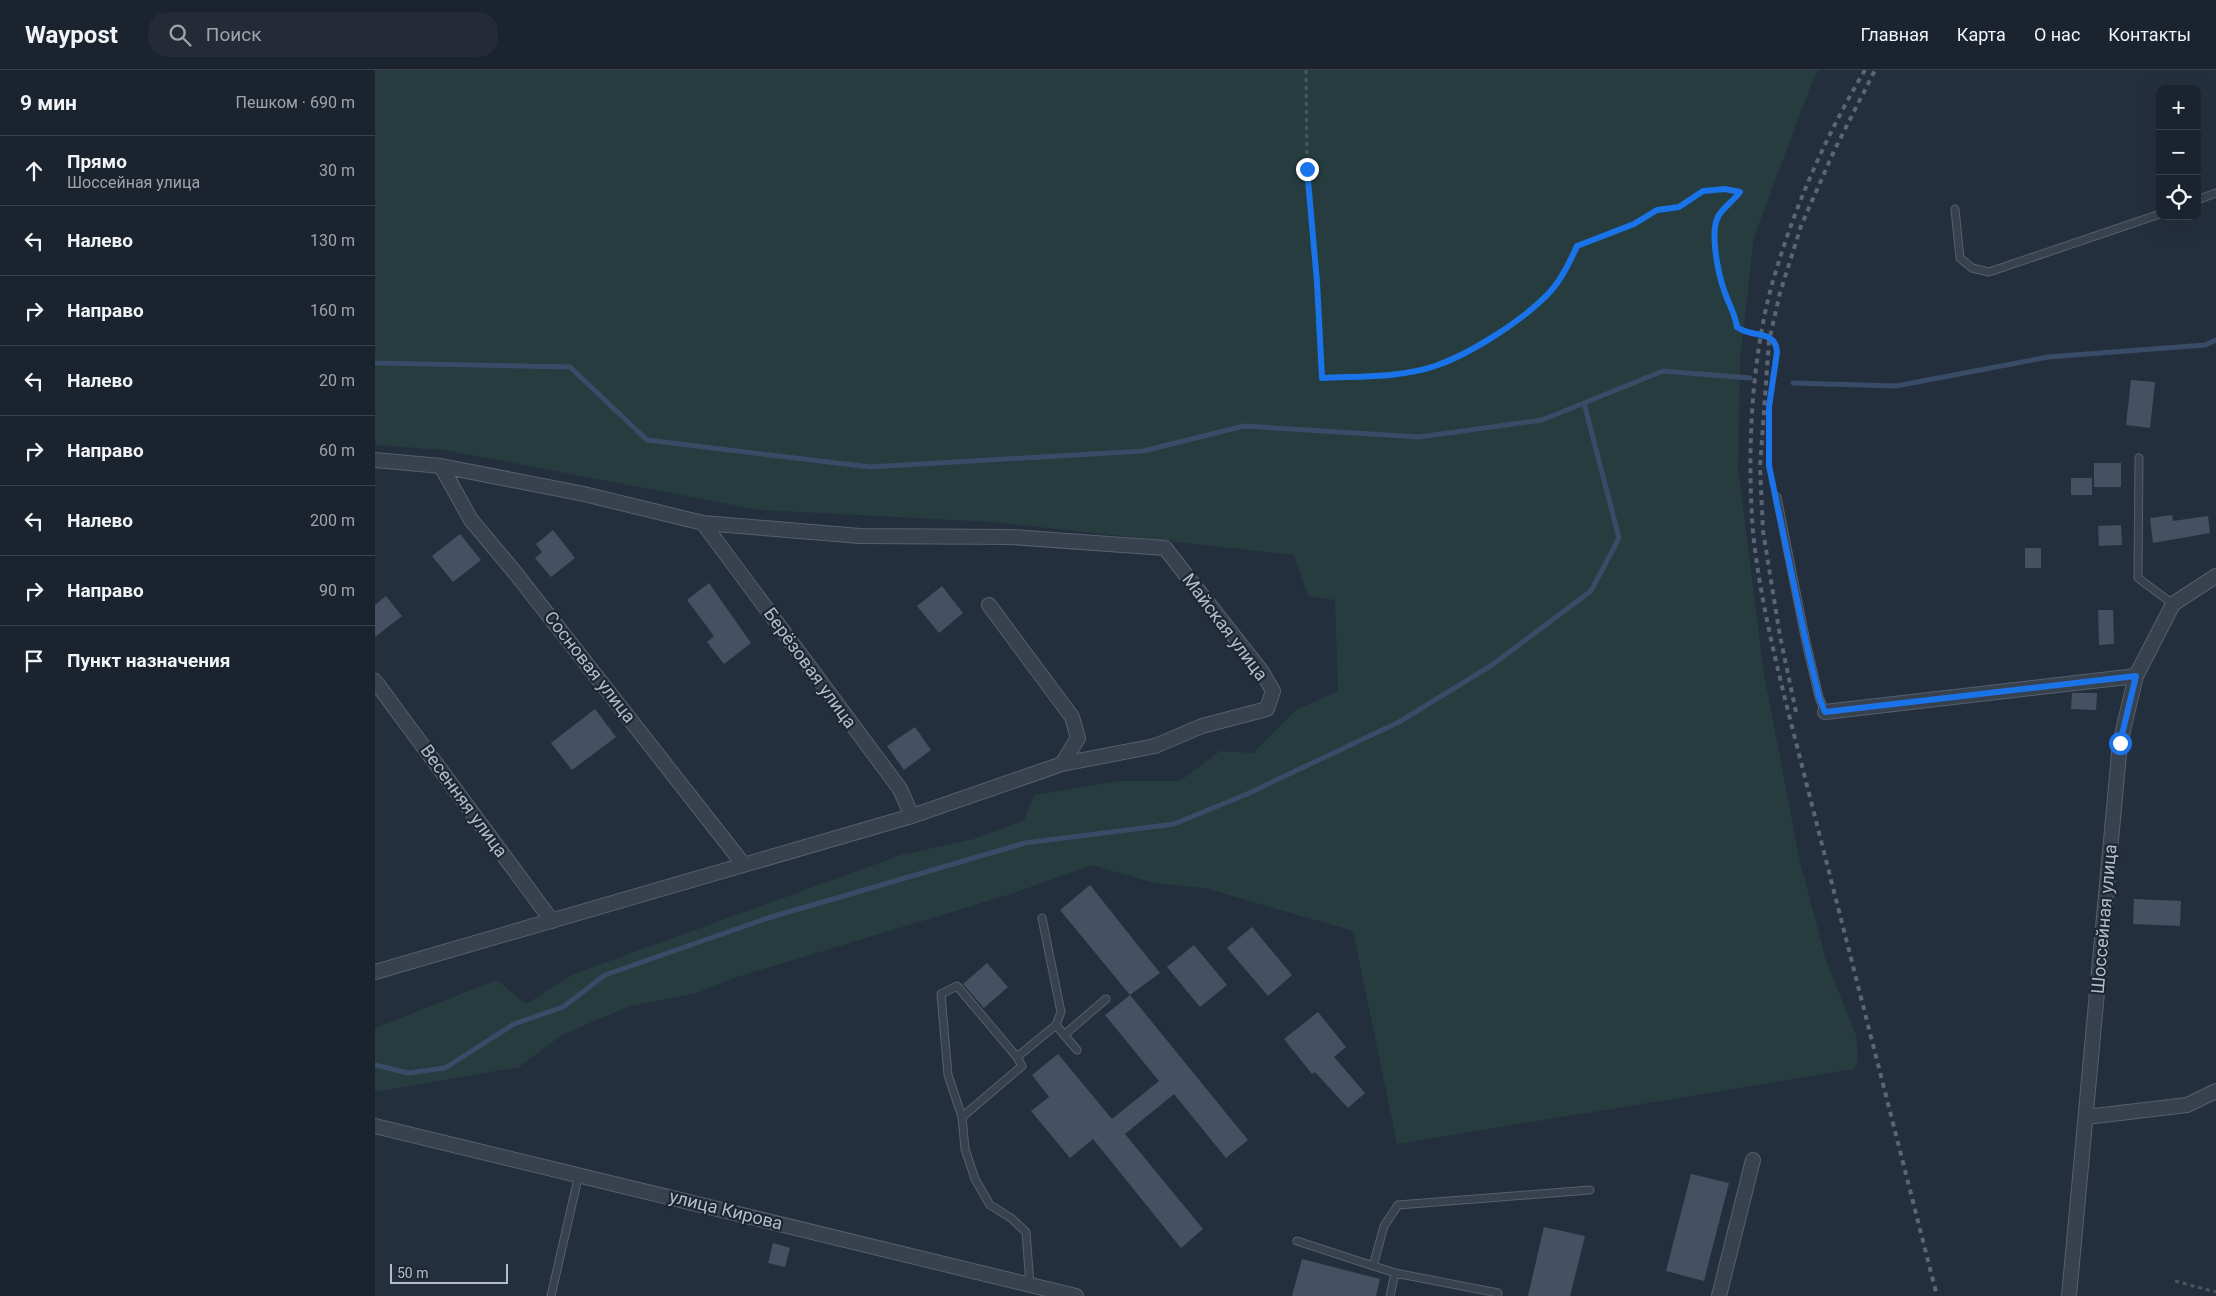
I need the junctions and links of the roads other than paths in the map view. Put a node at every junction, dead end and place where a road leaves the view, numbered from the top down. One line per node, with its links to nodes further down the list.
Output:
1 (2216, 193): 2 (lane)
2 (2201, 199)
3 (1955, 209): 4 (lane)
4 (2156, 215)
5 (2139, 458): 11 (lane)
6 (375, 460): 7 (street)
7 (441, 466): 9 (street); 18 (street, Сосновая улица)
8 (1777, 497): 15 (lane)
9 (703, 523): 16 (street, Майская улица); 17 (street, Берёзовая улица)
10 (2216, 576): 11 (street, Шоссейная улица)
11 (2173, 604): 13 (street, Шоссейная улица)
12 (989, 605): 16 (street)
13 (2136, 676): 15 (street); 29 (street, Шоссейная улица)
14 (375, 681): 20 (street, Весенняя улица)
15 (1825, 712)
16 (1062, 764): 17 (street)
17 (912, 816): 18 (street)
18 (745, 865): 20 (street)
19 (1042, 918): 23 (lane)
20 (551, 921): 21 (street)
21 (375, 972)
22 (1106, 1000): 24 (lane)
23 (1056, 1025): 24 (lane); 26 (lane)
24 (1064, 1035): 25 (lane)
25 (1077, 1050)
26 (1017, 1057): 28 (lane); 28 (lane)
27 (2216, 1091): 29 (street)
28 (962, 1117): 37 (lane)
29 (2086, 1117): 43 (street, Шоссейная улица)
30 (375, 1126): 32 (street, улица Кирова)
31 (1753, 1160): 42 (street)
32 (579, 1174): 37 (street, улица Кирова); 39 (lane)
33 (1590, 1190): 35 (lane)
34 (1297, 1241): 35 (lane)
35 (1373, 1266): 36 (lane)
36 (1395, 1273): 38 (lane); 41 (lane)
37 (1030, 1285): 40 (street, улица Кирова)
38 (1498, 1293)
39 (551, 1296)
40 (1076, 1296)
41 (1390, 1296)
42 (1719, 1296)
43 (2069, 1296)

